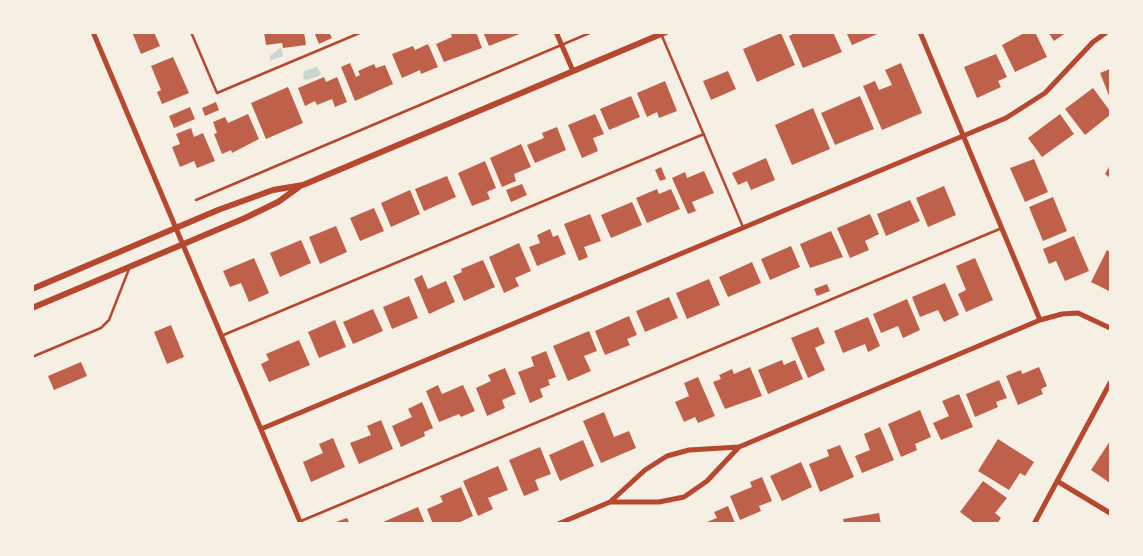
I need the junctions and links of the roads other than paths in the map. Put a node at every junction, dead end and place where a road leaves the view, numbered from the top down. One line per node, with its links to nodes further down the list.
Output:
1 (93, 32): 16 (street)
2 (191, 32): 3 (lane)
3 (362, 32)
4 (556, 32): 9 (street)
5 (592, 32): 9 (lane)
6 (920, 32): 12 (street)
7 (1107, 32): 12 (street)
8 (663, 33): 10 (street); 11 (lane)
9 (562, 45): 10 (street); 14 (lane)
10 (573, 71): 13 (street)
11 (704, 134): 15 (lane); 24 (lane)
12 (962, 135): 15 (street); 17 (street)
13 (302, 184): 16 (street); 18 (street)
14 (196, 200)
15 (743, 227): 27 (street)
16 (176, 228): 18 (street); 20 (street)
17 (1002, 228): 22 (street); 32 (lane)
18 (183, 245): 19 (street); 24 (street)
19 (129, 268): 21 (street); 25 (lane)
20 (32, 289)
21 (32, 308)
22 (1040, 320): 23 (street); 28 (street)
23 (1110, 328)
24 (221, 336): 27 (street)
25 (32, 357)
26 (1110, 383): 29 (street)
27 (261, 429): 32 (street)
28 (739, 447): 30 (street); 30 (street)
29 (1057, 482): 31 (street); 34 (street)
30 (610, 502): 33 (street)
31 (1110, 513)
32 (300, 523)
33 (558, 524)
34 (1034, 524)

